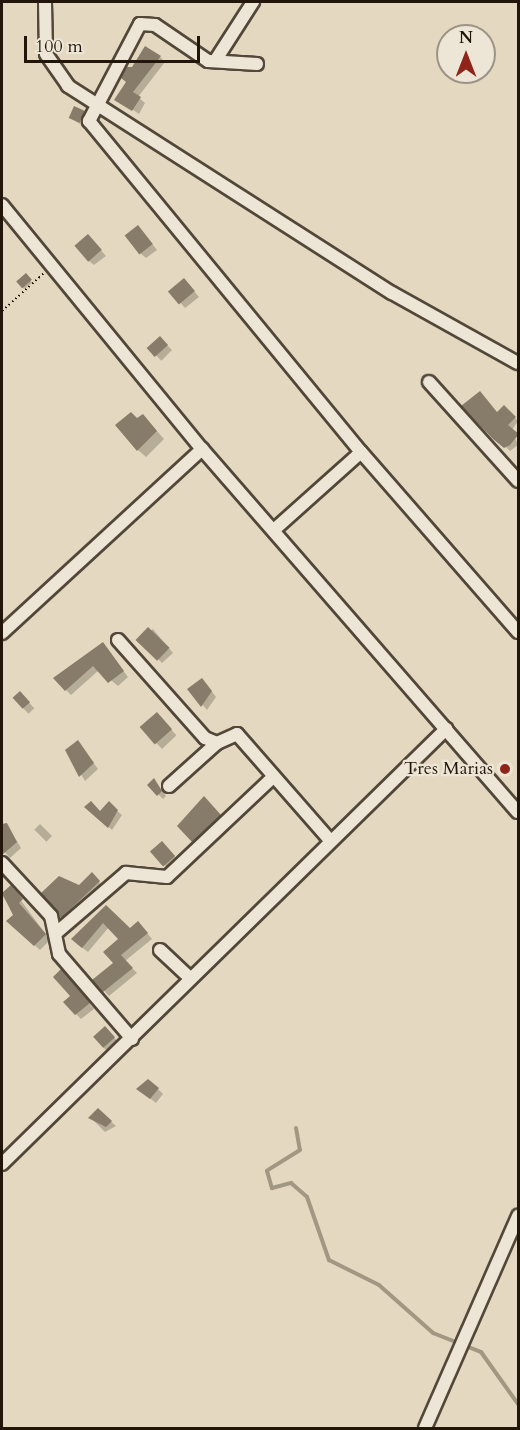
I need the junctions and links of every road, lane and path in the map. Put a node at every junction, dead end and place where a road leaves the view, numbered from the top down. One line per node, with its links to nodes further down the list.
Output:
1 (45, 2): 5 (street)
2 (253, 2): 3 (street)
3 (217, 58): 4 (street); 5 (street)
4 (257, 64)
5 (94, 102): 9 (street); 12 (street)
6 (2, 206): 7 (street)
7 (53, 266): 8 (path); 11 (street)
8 (2, 311)
9 (519, 363)
10 (429, 382): 13 (street)
11 (202, 448): 14 (street); 16 (street)
12 (361, 452): 14 (street); 15 (street)
13 (519, 481)
14 (275, 529): 18 (street)
15 (519, 632)
16 (2, 633)
17 (118, 640): 19 (street)
18 (446, 729): 22 (street); 23 (street)
19 (217, 743): 20 (street); 21 (street)
20 (272, 778): 23 (street); 25 (street)
21 (169, 786)
22 (519, 812)
23 (329, 839): 27 (street)
24 (2, 863): 25 (street)
25 (55, 934): 28 (street)
26 (160, 950): 27 (street)
27 (189, 977): 28 (street)
28 (132, 1039): 29 (street)
29 (2, 1164)
30 (519, 1216): 31 (street)
31 (425, 1428)

